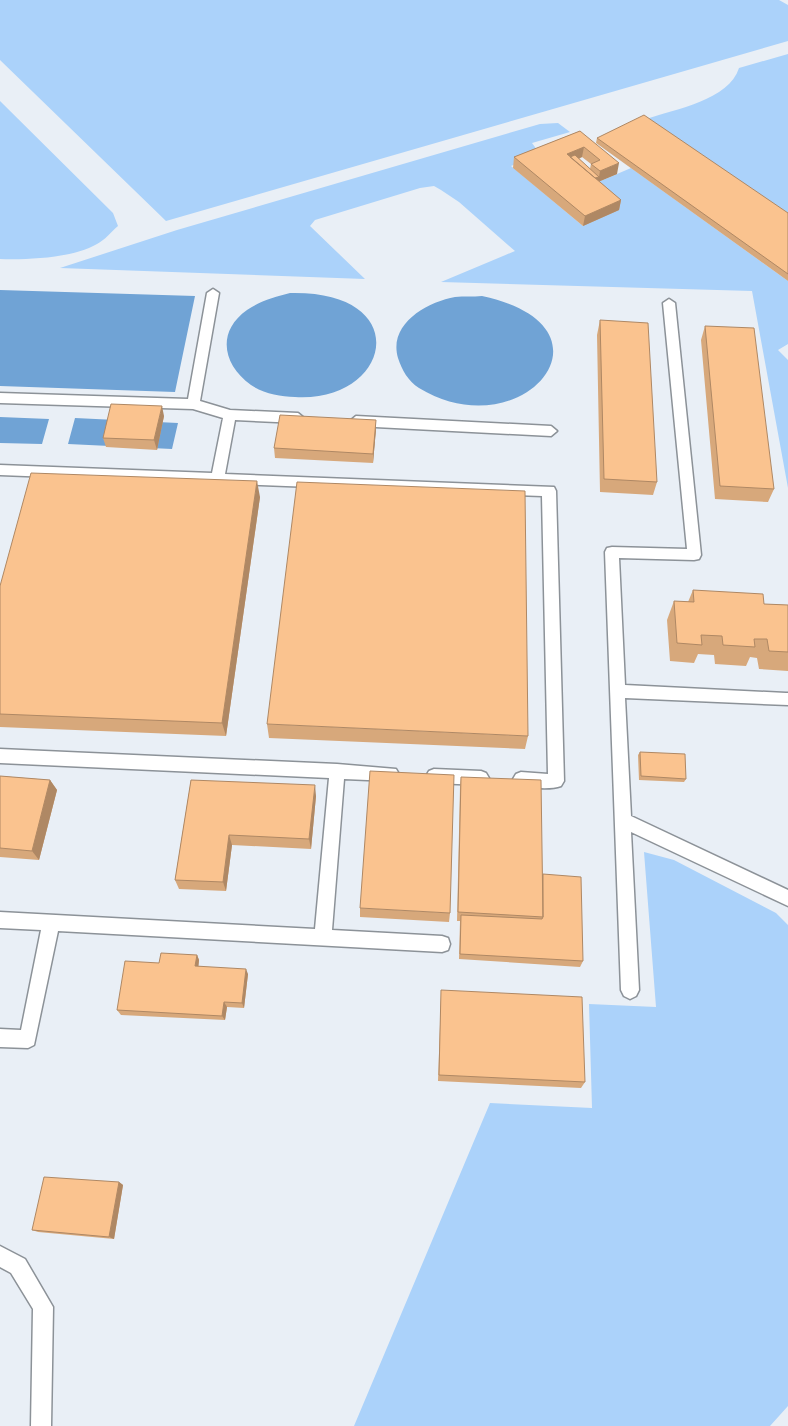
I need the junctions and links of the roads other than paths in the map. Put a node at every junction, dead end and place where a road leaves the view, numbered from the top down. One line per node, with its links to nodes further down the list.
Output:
1 (213, 293): 4 (lane)
2 (669, 303): 11 (lane)
3 (0, 398): 4 (lane)
4 (193, 404): 5 (lane)
5 (230, 415): 6 (lane); 10 (lane)
6 (308, 419)
7 (346, 421): 8 (lane)
8 (551, 431)
9 (0, 470): 10 (lane)
10 (217, 479): 14 (lane)
11 (618, 691): 12 (lane); 15 (lane)
12 (786, 699)
13 (0, 756): 14 (lane)
14 (337, 771): 19 (lane)
15 (623, 820): 16 (lane); 21 (lane)
16 (788, 898)
17 (0, 920): 18 (lane)
18 (52, 923): 19 (lane); 22 (lane)
19 (323, 938): 20 (lane)
20 (442, 944)
21 (630, 990)
22 (0, 1038)
23 (0, 1256): 24 (lane)
24 (41, 1426)

